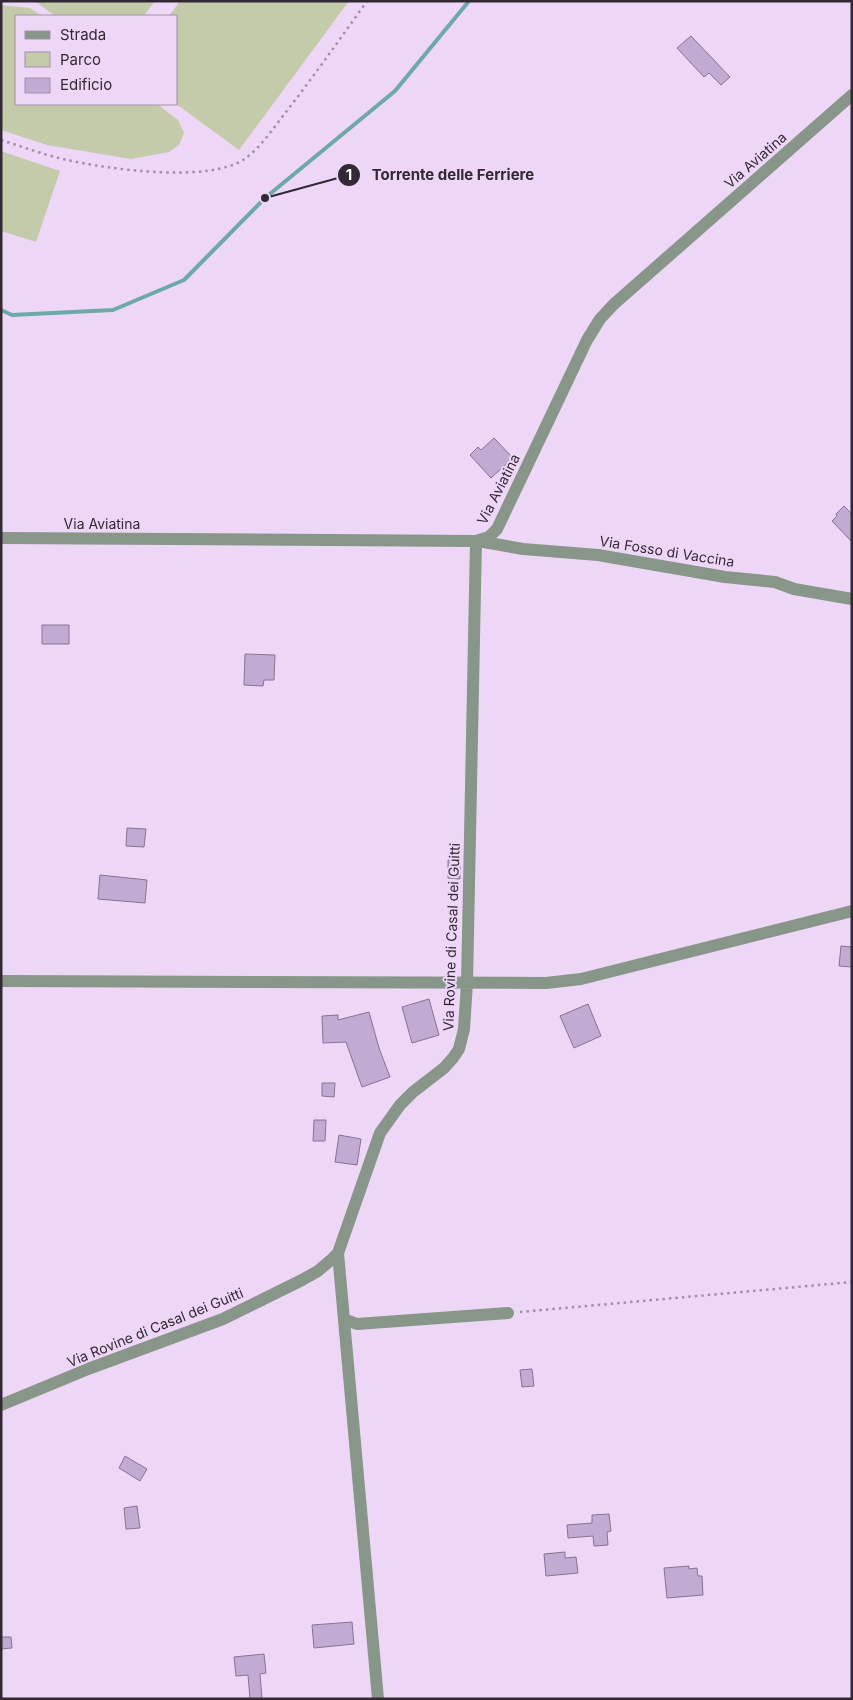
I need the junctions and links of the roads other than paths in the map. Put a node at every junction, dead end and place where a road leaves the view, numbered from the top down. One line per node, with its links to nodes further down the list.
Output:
1 (852, 95): 3 (street, Via Aviatina)
2 (1, 538): 3 (street, Via Aviatina)
3 (476, 540): 4 (street, Via Fosso di Vaccina); 7 (street, Via Rovine di Casal dei Guitti)
4 (852, 599)
5 (852, 911): 7 (street)
6 (1, 980): 7 (street)
7 (468, 984): 8 (street, Via Rovine di Casal dei Guitti)
8 (338, 1253): 10 (street); 11 (street, Via Rovine di Casal dei Guitti)
9 (508, 1313): 10 (street)
10 (344, 1319): 12 (street)
11 (1, 1405)
12 (378, 1699)

